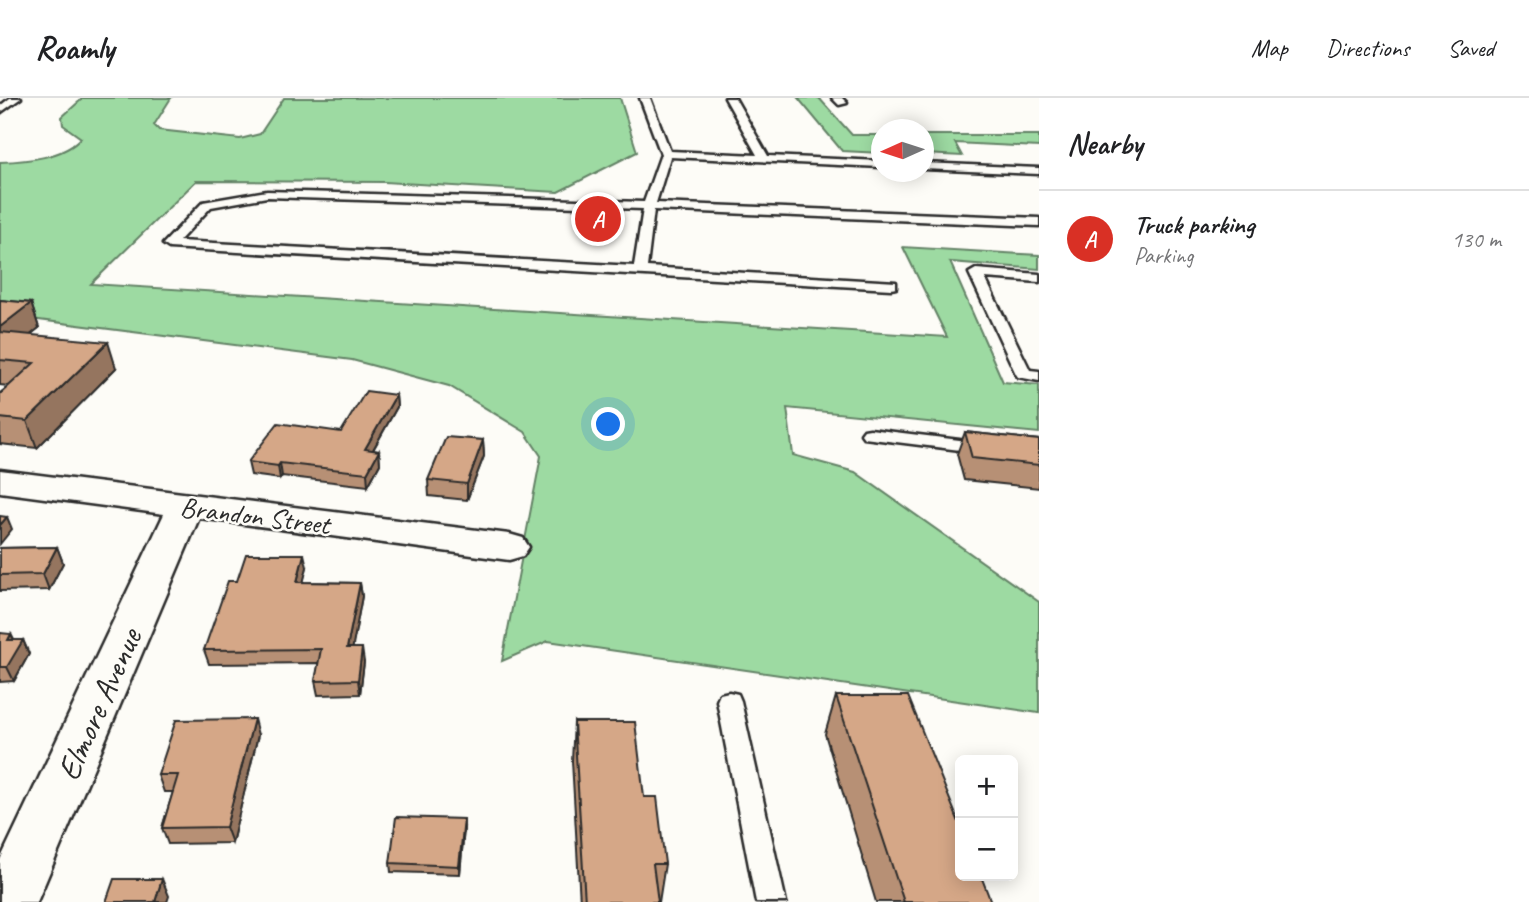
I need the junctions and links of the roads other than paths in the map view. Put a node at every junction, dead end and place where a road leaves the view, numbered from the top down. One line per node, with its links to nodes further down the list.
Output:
1 (16, 98): 4 (lane)
2 (645, 98): 5 (lane)
3 (730, 98): 6 (lane)
4 (0, 110)
5 (666, 154): 6 (lane); 10 (lane)
6 (765, 159): 7 (lane)
7 (871, 164)
8 (934, 166): 9 (lane)
9 (1039, 171)
10 (649, 206): 11 (lane); 12 (lane); 12 (lane)
11 (1039, 222)
12 (640, 271): 14 (lane)
13 (1039, 278): 15 (lane)
14 (891, 285)
15 (1039, 376)
16 (870, 434): 17 (lane)
17 (1001, 450)
18 (0, 481): 19 (street, Brandon Street)
19 (186, 506): 20 (street, Brandon Street); 22 (street, Elmore Avenue)
20 (509, 547)
21 (729, 701): 23 (lane)
22 (9, 902)
23 (771, 902)

